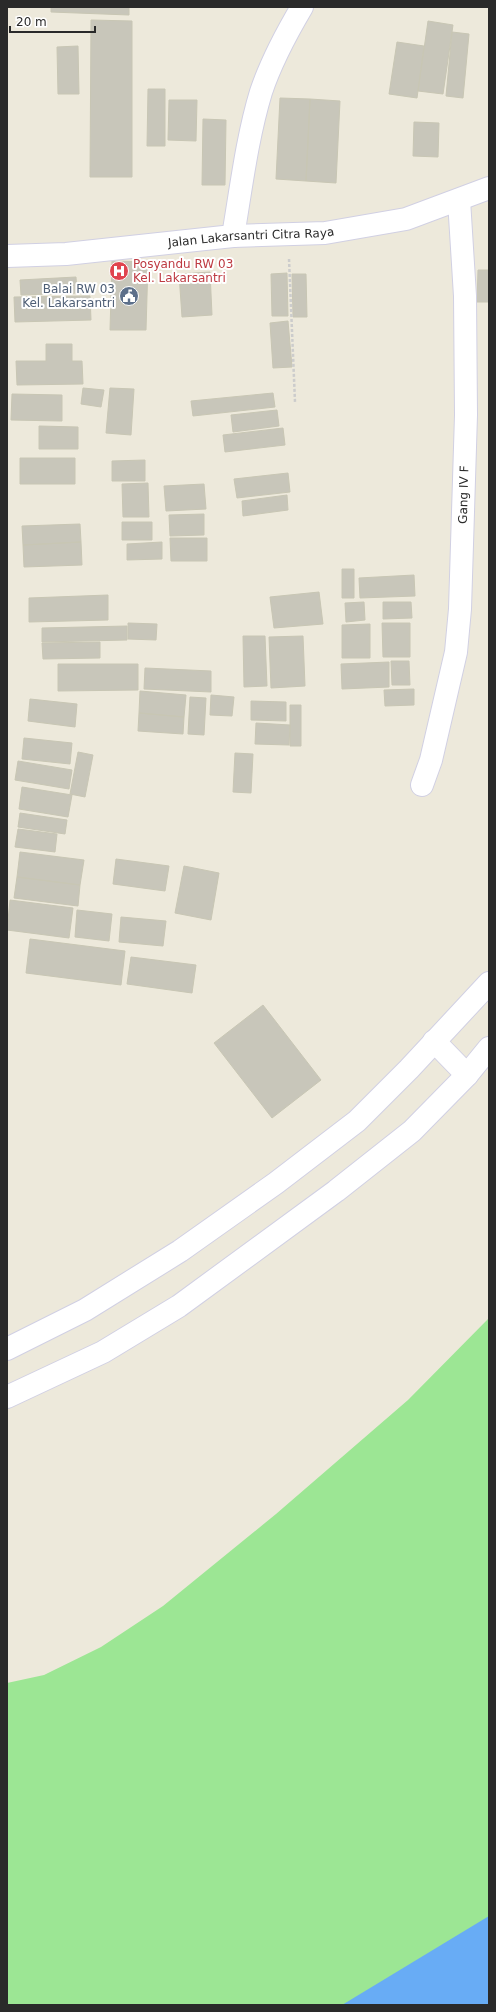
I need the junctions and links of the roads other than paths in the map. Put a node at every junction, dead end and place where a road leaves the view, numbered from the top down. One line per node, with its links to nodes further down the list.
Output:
1 (302, 7): 4 (street)
2 (489, 188): 3 (street, Jalan Lakarsantri Citra Raya)
3 (459, 200): 4 (street, Jalan Lakarsantri Citra Raya); 6 (street, Gang IV F)
4 (233, 236): 5 (street, Jalan Lakarsantri Citra Raya)
5 (7, 256)
6 (422, 784)
7 (489, 983): 8 (street)
8 (434, 1041): 10 (street); 11 (street)
9 (489, 1048): 10 (street)
10 (467, 1075): 12 (street)
11 (7, 1349)
12 (7, 1397)

